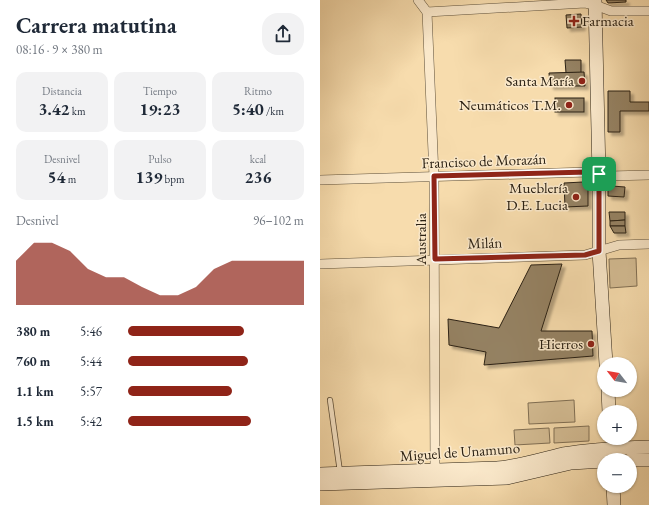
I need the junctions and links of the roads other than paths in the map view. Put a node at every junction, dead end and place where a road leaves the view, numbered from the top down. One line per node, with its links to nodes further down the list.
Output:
1 (418, 0): 4 (street)
2 (595, 2): 3 (street); 4 (street); 5 (street)
3 (649, 11)
4 (427, 12): 7 (street, Australia)
5 (599, 174): 6 (street, Francisco de Morazán); 7 (street, Francisco de Morazán); 10 (street)
6 (649, 175)
7 (434, 176): 8 (street, Francisco de Morazán); 11 (street, Australia)
8 (320, 180)
9 (649, 244): 10 (street, Milán)
10 (599, 251): 11 (street, Milán); 13 (street)
11 (435, 259): 12 (street, Milán); 22 (street, Australia)
12 (320, 264)
13 (606, 357)
14 (330, 400): 21 (lane)
15 (649, 448): 16 (street, Miguel de Unamuno)
16 (612, 449): 22 (street, Miguel de Unamuno)
17 (637, 460): 18 (street)
18 (649, 460)
19 (597, 462): 22 (street, Miguel de Unamuno)
20 (320, 474): 21 (street, Miguel de Unamuno)
21 (340, 474): 22 (street, Miguel de Unamuno)
22 (435, 476): 23 (street, Miguel de Unamuno)
23 (320, 484)
24 (613, 493): 25 (street)
25 (614, 505)

